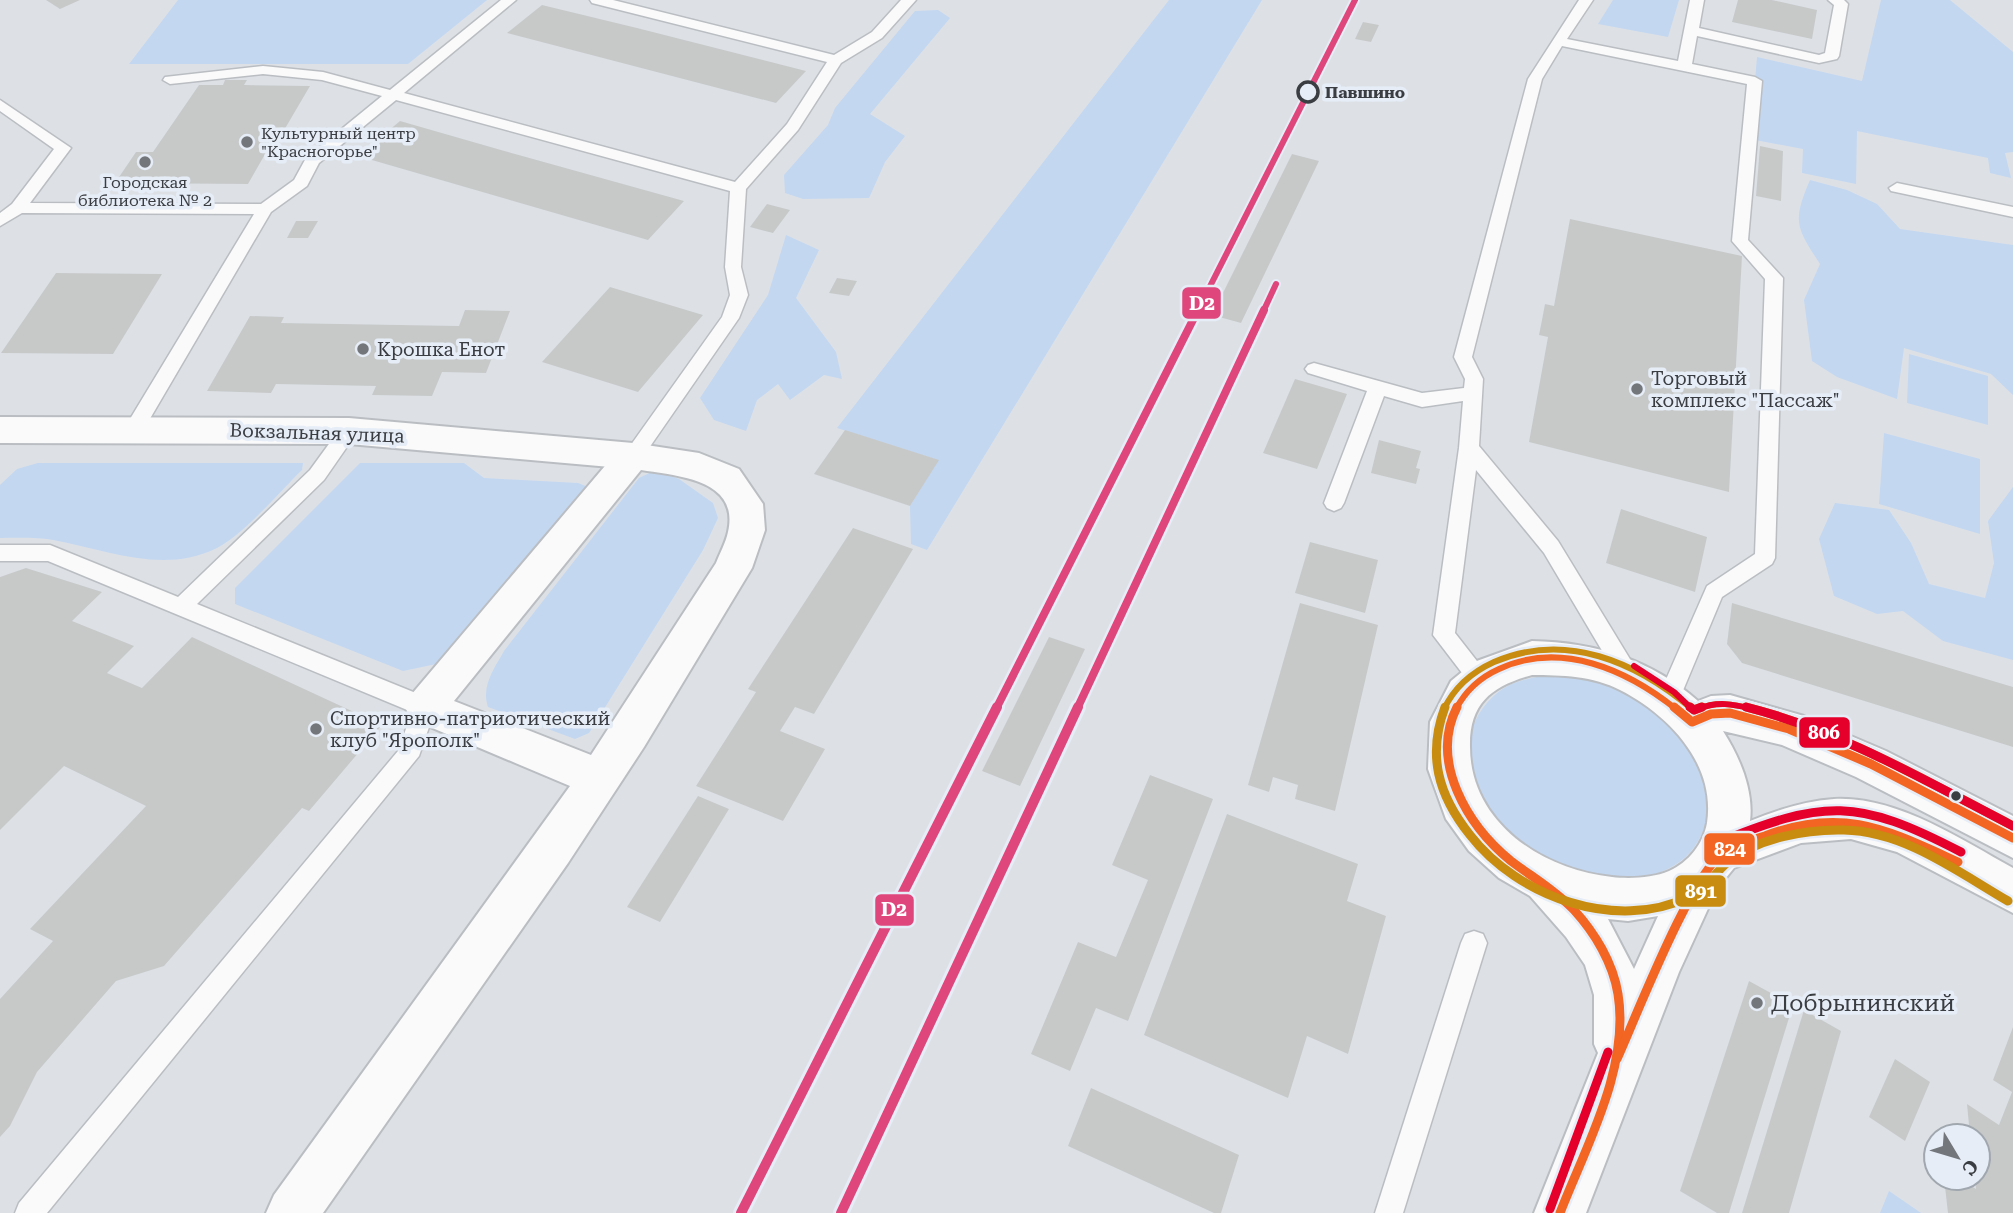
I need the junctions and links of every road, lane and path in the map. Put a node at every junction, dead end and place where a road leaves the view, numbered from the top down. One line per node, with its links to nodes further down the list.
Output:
1 (509, 0): 12 (lane)
2 (597, 0): 9 (lane)
3 (909, 0): 9 (lane)
4 (1586, 0): 8 (lane)
5 (1697, 0): 7 (lane)
6 (1835, 0): 7 (lane)
7 (1690, 30): 10 (lane)
8 (1558, 41): 10 (lane); 22 (lane)
9 (836, 60): 14 (lane)
10 (1684, 66): 34 (lane)
11 (170, 80): 12 (lane)
12 (394, 95): 14 (lane); 17 (lane)
13 (0, 104): 16 (lane)
14 (738, 188): 27 (lane)
15 (1897, 188): 18 (lane)
16 (18, 208): 17 (lane); 19 (lane)
17 (265, 209): 23 (lane)
18 (2013, 212)
19 (0, 221)
20 (1314, 369): 21 (lane)
21 (1378, 387): 22 (lane); 28 (lane)
22 (1472, 393): 26 (lane)
23 (134, 429): 24 (street, Вокзальная улица); 25 (street, Вокзальная улица)
24 (349, 431): 27 (street, Вокзальная улица); 30 (lane)
25 (3, 434)
26 (1469, 448): 31 (lane); 32 (lane)
27 (633, 456): 33 (street); 35 (street, Вокзальная улица)
28 (1334, 503)
29 (0, 553): 30 (lane)
30 (181, 607): 33 (lane)
31 (1628, 675): 32 (street); 34 (street)
32 (1480, 679): 38 (street)
33 (425, 707): 35 (street); 42 (lane)
34 (1680, 711): 36 (street); 37 (street)
35 (599, 778): 43 (street, Вокзальная улица)
36 (2013, 838)
37 (1710, 866): 38 (street); 39 (street); 41 (street)
38 (1541, 880): 41 (street)
39 (2013, 892)
40 (1474, 943): 44 (lane)
41 (1618, 1056): 45 (street)
42 (29, 1213)
43 (292, 1213)
44 (1389, 1213)
45 (1560, 1213)

